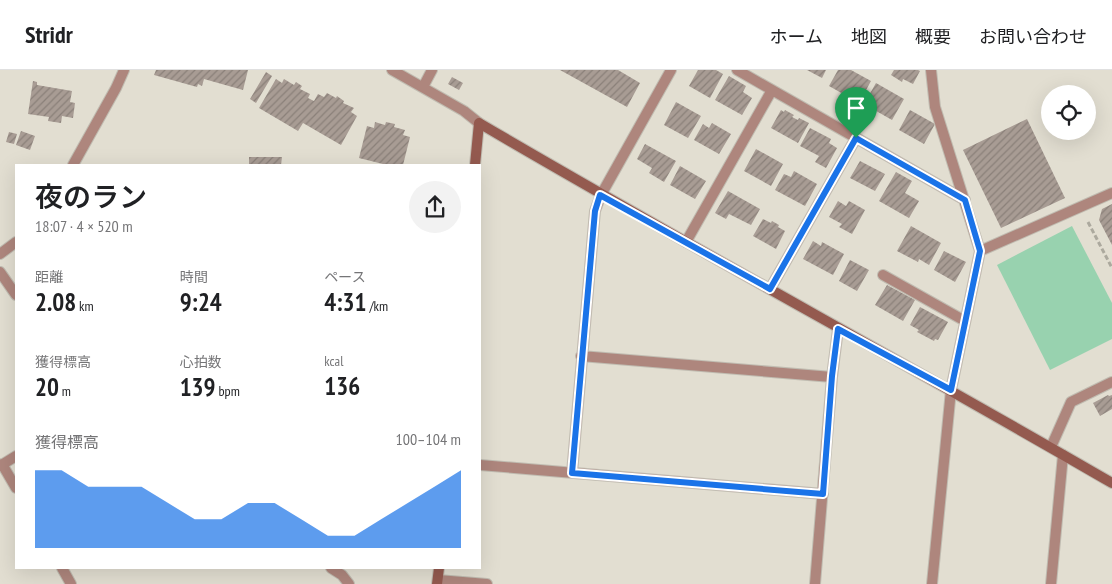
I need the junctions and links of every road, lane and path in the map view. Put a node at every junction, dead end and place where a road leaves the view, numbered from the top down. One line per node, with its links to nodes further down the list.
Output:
1 (124, 70): 11 (street)
2 (392, 70): 7 (street)
3 (432, 70): 7 (street)
4 (671, 70): 14 (street)
5 (736, 70): 8 (street)
6 (930, 70): 15 (street)
7 (423, 87): 9 (street)
8 (772, 90): 10 (street); 17 (street)
9 (479, 123): 12 (street); 14 (street)
10 (856, 138): 15 (street); 24 (street)
11 (74, 164)
12 (475, 164)
13 (1112, 194): 19 (street)
14 (600, 195): 17 (street); 28 (street)
15 (965, 200): 19 (street)
16 (1088, 222): 21 (path)
17 (686, 242): 24 (street)
18 (15, 243): 20 (street)
19 (980, 251): 26 (street)
20 (0, 254)
21 (1112, 268)
22 (0, 272): 25 (street)
23 (884, 276): 26 (street)
24 (770, 289): 27 (street)
25 (15, 294)
26 (965, 321): 31 (street)
27 (838, 329): 29 (street); 31 (street)
28 (581, 356): 29 (street); 37 (street)
29 (832, 376): 40 (street)
30 (1112, 382): 32 (street)
31 (951, 390): 32 (street); 49 (street)
32 (1051, 447): 33 (street)
33 (1063, 455): 38 (street); 50 (street)
34 (15, 457): 35 (street)
35 (1, 465): 39 (street)
36 (481, 465): 37 (street)
37 (572, 473): 40 (street)
38 (1112, 484)
39 (15, 486)
40 (823, 494): 48 (street)
41 (63, 569): 45 (street)
42 (333, 569): 46 (street)
43 (439, 569): 44 (street)
44 (438, 582): 47 (street)
45 (71, 584)
46 (349, 584)
47 (487, 584)
48 (815, 584)
49 (932, 584)
50 (1051, 584)

